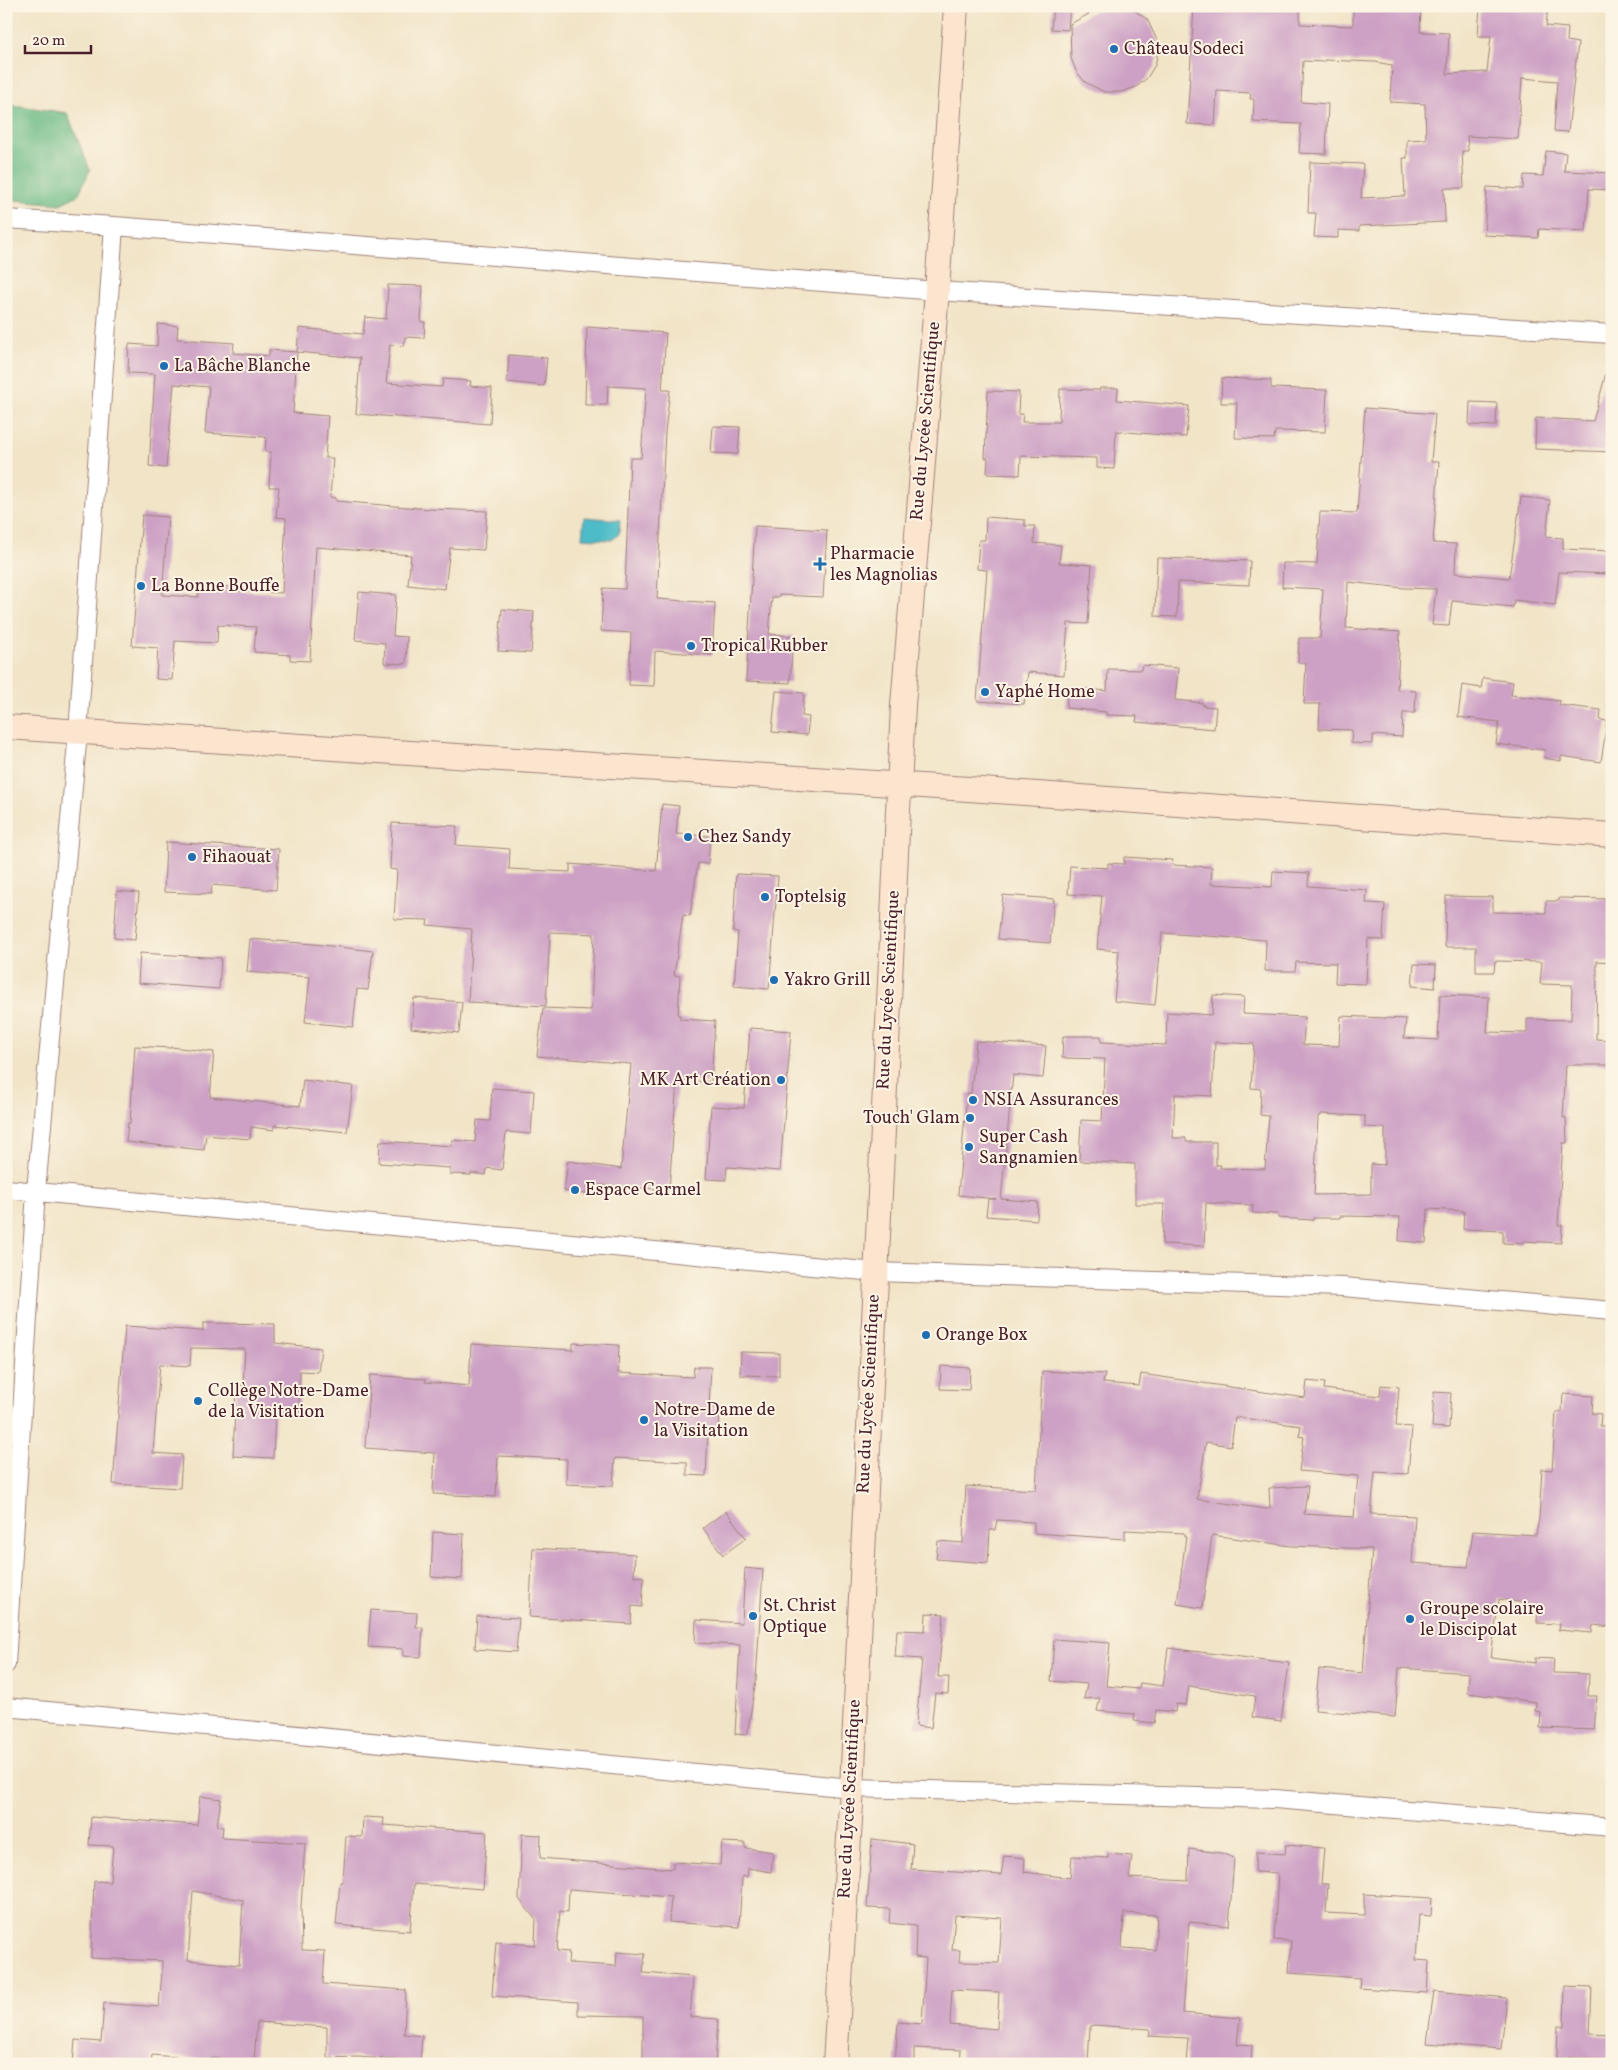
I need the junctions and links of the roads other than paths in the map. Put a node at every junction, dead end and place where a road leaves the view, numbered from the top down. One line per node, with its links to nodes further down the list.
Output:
1 (956, 6): 4 (street, Rue du Lycée Scientifique)
2 (6, 219): 3 (street)
3 (114, 226): 4 (street); 7 (street)
4 (937, 291): 5 (street); 8 (street, Rue du Lycée Scientifique)
5 (1612, 334)
6 (6, 727): 7 (street)
7 (78, 732): 8 (street); 11 (street)
8 (899, 785): 9 (street); 12 (street, Rue du Lycée Scientifique)
9 (1612, 834)
10 (6, 1189): 11 (street)
11 (36, 1191): 12 (street); 14 (street)
12 (875, 1272): 13 (street); 16 (street, Rue du Lycée Scientifique)
13 (1612, 1311)
14 (6, 1664)
15 (6, 1707): 16 (street)
16 (852, 1788): 17 (street); 18 (street, Rue du Lycée Scientifique)
17 (1612, 1827)
18 (834, 2064)

